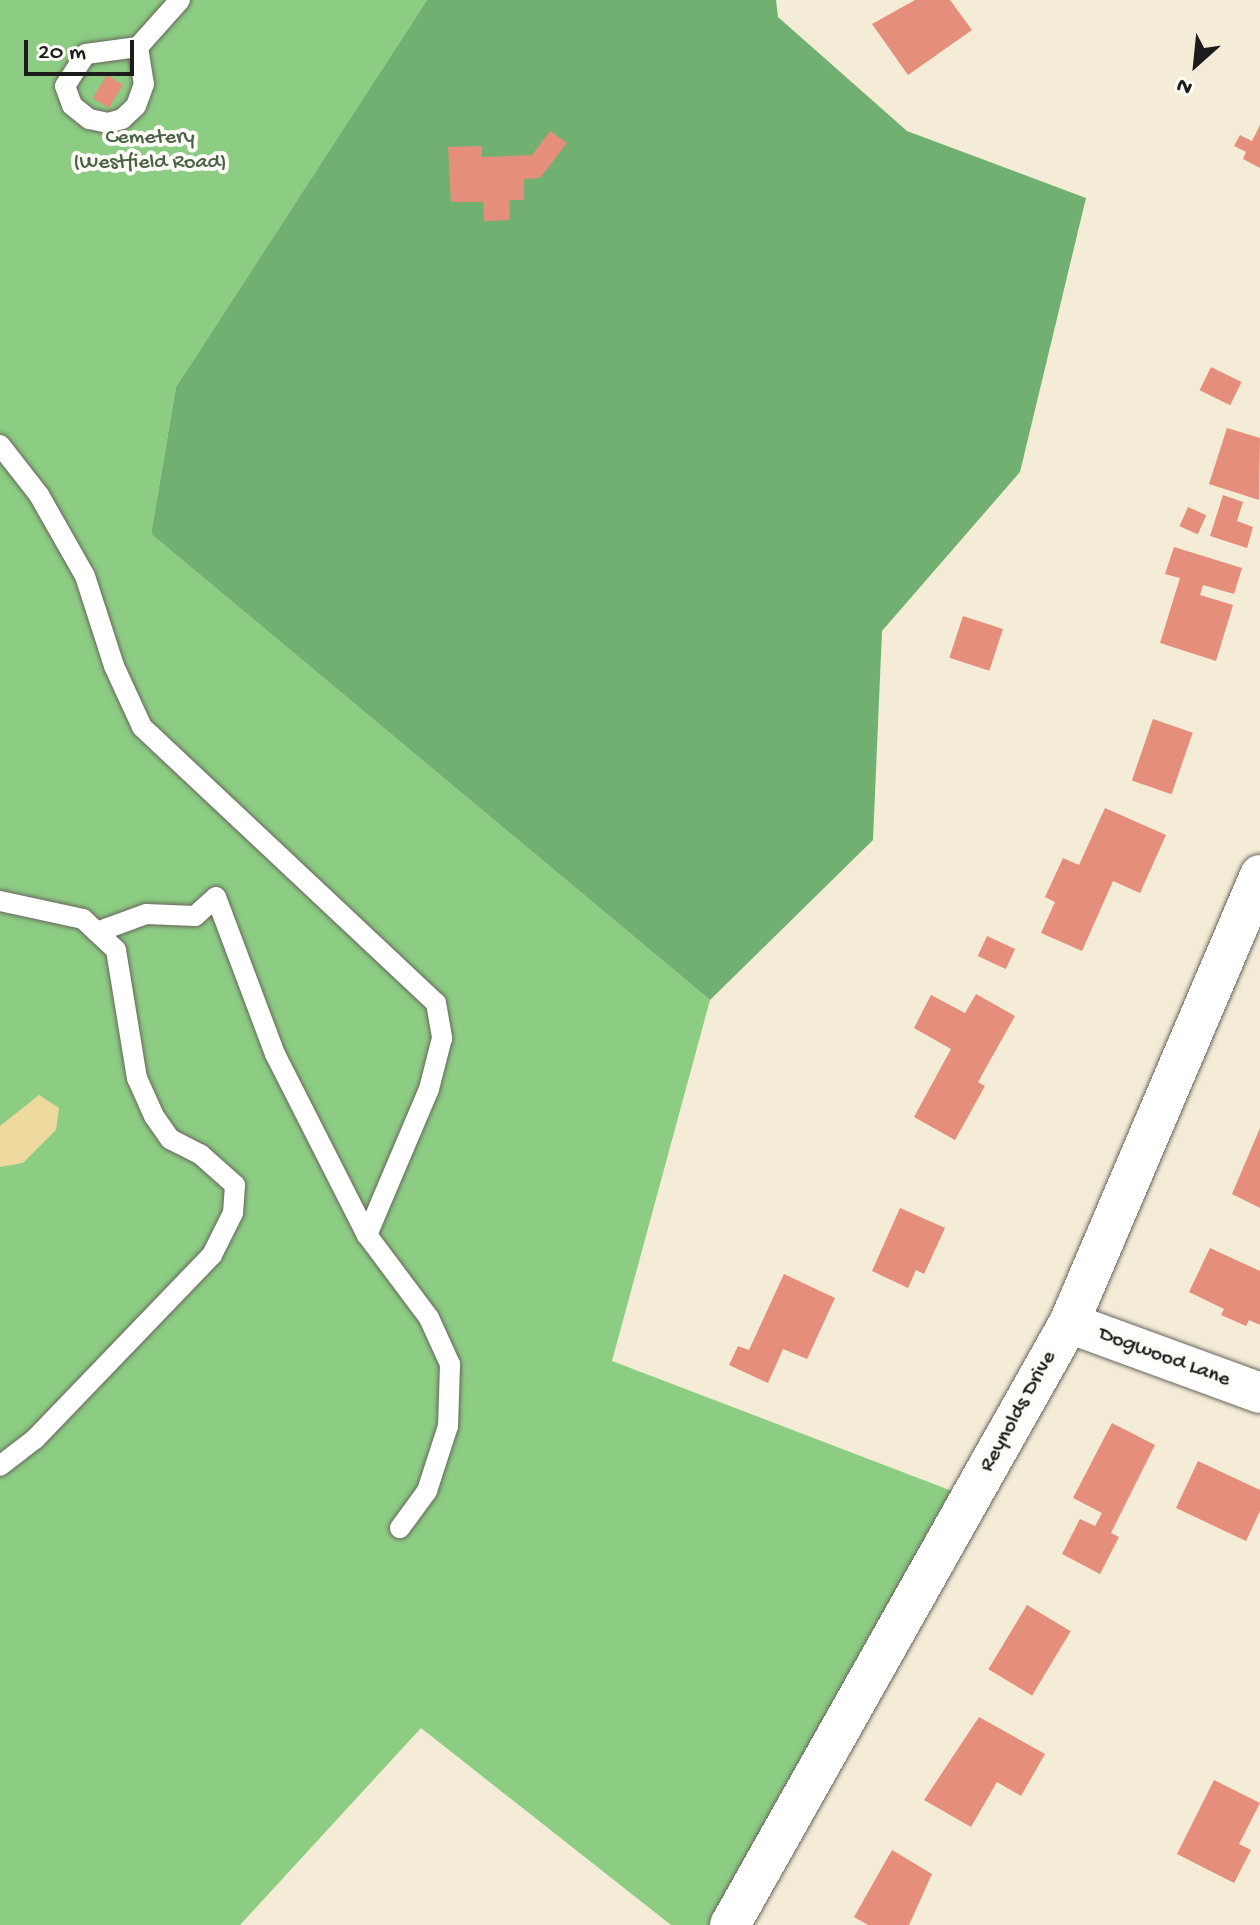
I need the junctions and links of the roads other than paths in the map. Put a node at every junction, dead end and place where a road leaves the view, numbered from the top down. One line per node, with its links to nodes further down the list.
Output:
1 (180, 0): 2 (lane)
2 (138, 47)
3 (0, 445): 7 (lane)
4 (1260, 875): 8 (street, Reynolds Drive)
5 (0, 901): 6 (lane)
6 (97, 932): 7 (lane); 10 (lane)
7 (367, 1235): 11 (lane)
8 (1069, 1323): 9 (street, Dogwood Lane); 12 (street, Reynolds Drive)
9 (1260, 1393)
10 (0, 1466)
11 (400, 1528)
12 (730, 1925)

